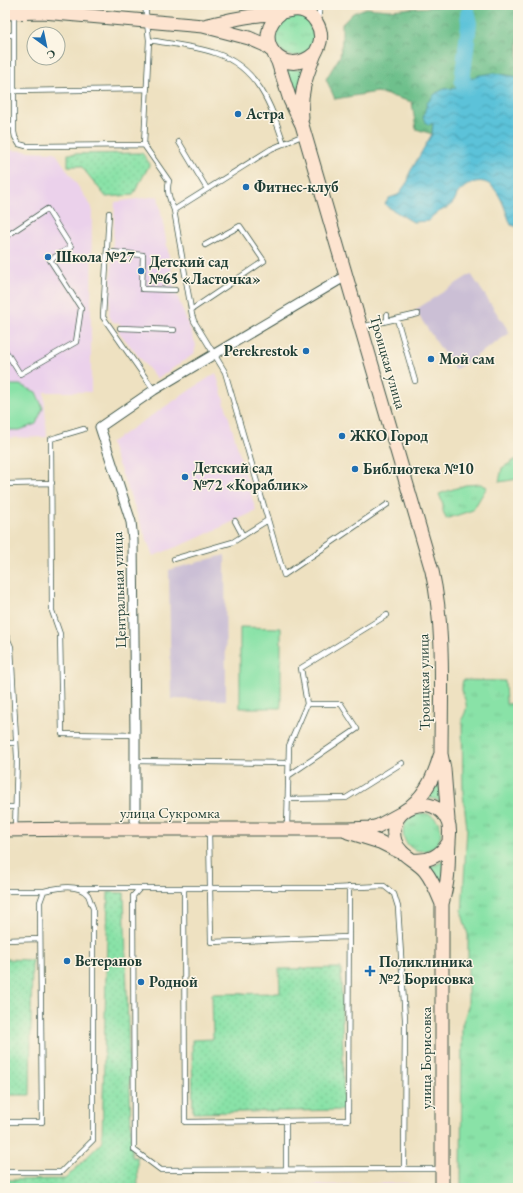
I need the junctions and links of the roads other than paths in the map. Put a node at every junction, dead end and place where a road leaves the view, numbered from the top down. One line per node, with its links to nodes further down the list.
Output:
1 (145, 5): 5 (lane)
2 (320, 5): 7 (lane)
3 (286, 10): 6 (street); 7 (street); 11 (street)
4 (9, 13): 5 (street); 9 (lane)
5 (146, 21): 6 (street); 10 (lane)
6 (203, 26): 11 (street)
7 (320, 28): 12 (street)
8 (5, 35): 9 (lane)
9 (14, 35): 14 (lane)
10 (149, 40): 13 (lane); 19 (lane)
11 (273, 52): 12 (street); 17 (street)
12 (315, 53): 17 (street)
13 (147, 89): 14 (lane); 20 (lane)
14 (14, 91): 16 (lane)
15 (5, 126): 16 (lane)
16 (14, 126): 20 (lane)
17 (304, 129): 19 (lane); 27 (street, Троицкая улица)
18 (179, 142): 21 (lane)
19 (284, 144): 21 (lane)
20 (144, 145): 22 (lane)
21 (207, 189): 22 (lane)
22 (174, 210): 29 (lane)
23 (110, 213): 40 (lane)
24 (5, 237): 37 (lane)
25 (205, 245): 29 (lane)
26 (112, 252): 28 (lane)
27 (346, 276): 34 (street, Троицкая улица); 38 (street, Центральная улица)
28 (175, 290)
29 (191, 310): 38 (lane)
30 (418, 314): 32 (lane)
31 (387, 315): 33 (lane)
32 (397, 319): 33 (lane); 39 (lane)
33 (386, 321): 34 (lane)
34 (361, 327): 55 (street, Троицкая улица)
35 (120, 328): 36 (lane)
36 (174, 330)
37 (5, 350)
38 (215, 355): 40 (street, Центральная улица); 45 (lane)
39 (415, 381)
40 (154, 390): 52 (street, Центральная улица)
41 (84, 429): 42 (lane)
42 (52, 483): 43 (lane); 52 (lane)
43 (5, 484)
44 (388, 504): 45 (lane)
45 (268, 520): 47 (lane)
46 (235, 521): 47 (lane)
47 (243, 536): 48 (lane)
48 (174, 559)
49 (387, 615): 51 (lane)
50 (5, 633): 54 (lane)
51 (307, 704): 57 (lane); 59 (lane)
52 (135, 735): 56 (street, Центральная улица)
53 (5, 743): 54 (lane)
54 (16, 743): 63 (lane)
55 (441, 754): 61 (street, Троицкая улица); 65 (street, Троицкая улица)
56 (134, 761): 57 (lane); 66 (street, Центральная улица)
57 (288, 763): 59 (lane)
58 (402, 763): 60 (lane)
59 (288, 776): 60 (lane)
60 (287, 800): 69 (lane)
61 (411, 806): 64 (street); 65 (street)
62 (5, 807): 63 (lane)
63 (15, 807): 68 (lane)
64 (400, 814): 70 (street, улица Сукромка); 72 (street)
65 (448, 820): 71 (street)
66 (135, 829): 67 (street, улица Сукромка); 68 (street, улица Сукромка)
67 (209, 829): 69 (street, улица Сукромка); 77 (lane)
68 (10, 830)
69 (287, 830): 70 (street, улица Сукромка)
70 (334, 830): 72 (street, улица Сукромка)
71 (449, 842): 72 (street); 80 (street)
72 (407, 856): 80 (street)
73 (349, 887): 77 (lane); 81 (lane); 87 (lane)
74 (77, 888): 75 (lane); 79 (lane); 89 (lane)
75 (140, 888): 76 (lane); 86 (lane)
76 (184, 888): 77 (lane); 84 (lane)
77 (209, 888): 81 (lane)
78 (5, 891): 79 (lane)
79 (44, 892): 82 (lane)
80 (442, 904): 88 (street, улица Борисовка)
81 (348, 937): 84 (lane)
82 (40, 939): 83 (lane); 85 (lane)
83 (5, 940)
84 (286, 1120): 86 (lane)
85 (5, 1122)
86 (286, 1169): 87 (lane)
87 (404, 1169): 88 (lane)
88 (442, 1169): 90 (street, улица Борисовка)
89 (5, 1172)
90 (442, 1188)

